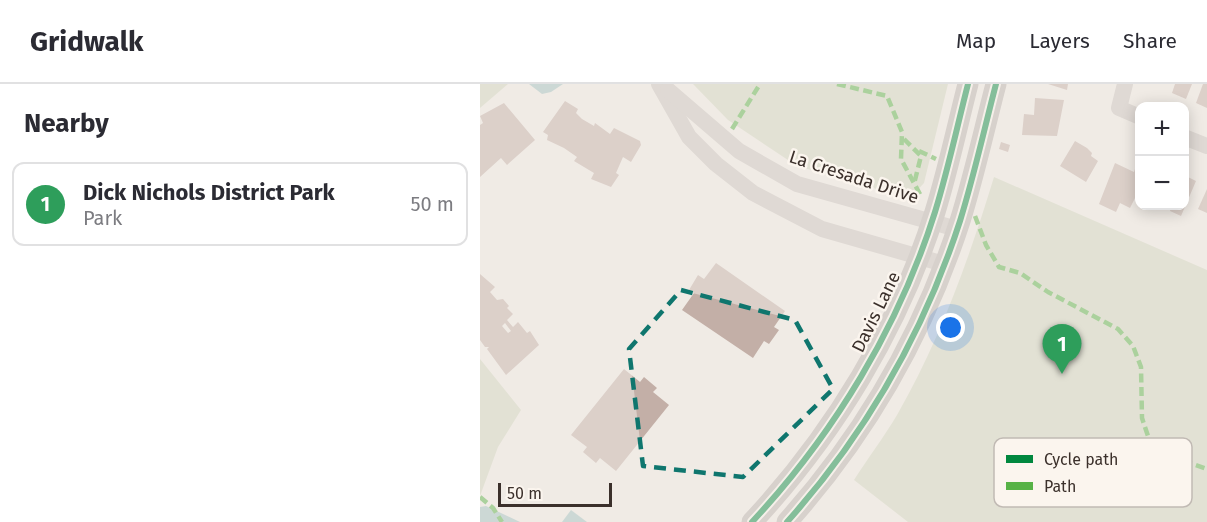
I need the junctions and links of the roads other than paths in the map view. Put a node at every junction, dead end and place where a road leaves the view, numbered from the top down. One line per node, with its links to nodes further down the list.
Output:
1 (660, 84): 8 (street, La Cresada Drive); 10 (street, La Cresada Drive)
2 (968, 84): 8 (main road, Davis Lane)
3 (996, 84): 9 (main road)
4 (1125, 84): 5 (street)
5 (1135, 115)
6 (1189, 139): 7 (street)
7 (1207, 146)
8 (932, 221): 9 (street, La Cresada Drive); 10 (main road, Davis Lane)
9 (957, 229): 11 (main road)
10 (918, 257): 11 (street, La Cresada Drive); 12 (main road, Davis Lane)
11 (944, 264): 15 (main road)
12 (787, 483): 13 (main road, Davis Lane); 14 (main road)
13 (752, 522)
14 (765, 522)
15 (787, 522)

